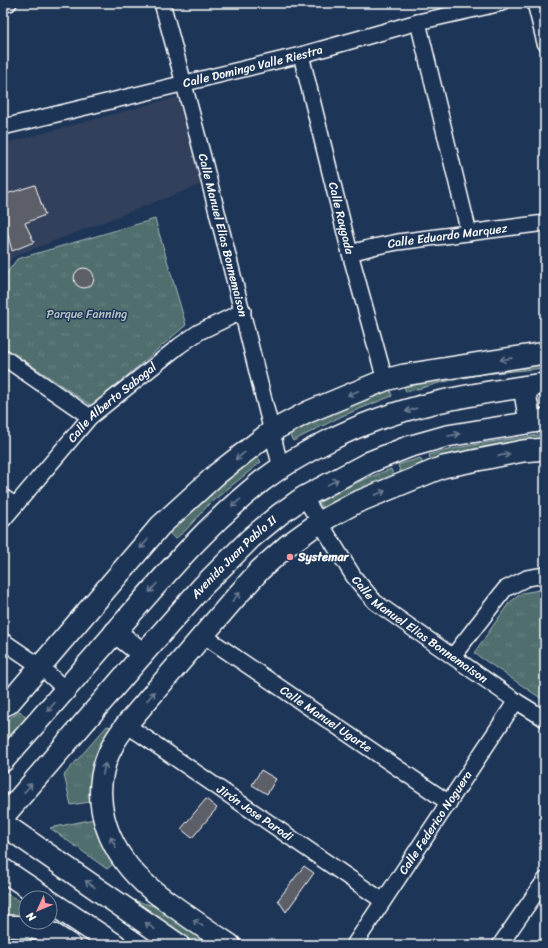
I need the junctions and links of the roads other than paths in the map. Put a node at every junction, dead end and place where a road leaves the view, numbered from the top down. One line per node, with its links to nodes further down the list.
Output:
1 (9, 3): 5 (street)
2 (162, 3): 9 (street, Calle Manuel Elias Bonnemaison)
3 (502, 3): 6 (street, Calle Domingo Valle Riestra)
4 (535, 3): 7 (street)
5 (3, 4)
6 (418, 22): 8 (street, Calle Domingo Valle Riestra); 12 (street)
7 (545, 43)
8 (301, 55): 9 (street, Calle Domingo Valle Riestra); 13 (street, Calle Raygada)
9 (184, 83): 10 (street, Calle Domingo Valle Riestra); 14 (street, Calle Manuel Elias Bonnemaison)
10 (3, 127)
11 (545, 223): 12 (street, Calle Eduardo Marquez)
12 (468, 233): 13 (street, Calle Eduardo Marquez)
13 (350, 253): 17 (street, Calle Raygada)
14 (243, 311): 20 (street, Calle Alberto Sabogal); 22 (street, Calle Manuel Elias Bonnemaison)
15 (545, 353): 17 (street, one-way to 17)
16 (3, 357): 20 (street)
17 (385, 380): 22 (street, one-way to 22)
18 (545, 384): 19 (street)
19 (524, 387): 21 (street); 24 (street, one-way to 24)
20 (90, 417): 26 (street, Calle Alberto Sabogal)
21 (537, 421): 25 (street, Avenida Juan Pablo II, one-way to 21)
22 (272, 431): 24 (street, Calle Manuel Elias Bonnemaison); 35 (street, one-way to 35)
23 (545, 449): 28 (street, one-way to 23)
24 (281, 468): 30 (street, one-way to 30)
25 (304, 497): 28 (street, Calle Manuel Elias Bonnemaison); 33 (street, Avenida Juan Pablo II)
26 (9, 501): 27 (street, Calle Alberto Sabogal)
27 (3, 520)
28 (320, 522): 31 (street, one-way to 28); 34 (street, Calle Manuel Elias Bonnemaison)
29 (545, 575): 34 (street)
30 (115, 632): 33 (street); 36 (street)
31 (203, 635): 40 (street, one-way to 31); 42 (street, Calle Manuel Ugarte)
32 (3, 641): 35 (street)
33 (143, 654): 43 (street, Avenida Juan Pablo II, one-way to 33)
34 (453, 656): 37 (street, Calle Manuel Elias Bonnemaison)
35 (41, 667): 36 (street); 38 (street)
36 (66, 690): 41 (street, one-way to 41)
37 (516, 701): 39 (street, Calle Manuel Elias Bonnemaison); 42 (street, Calle Federico Noguera)
38 (3, 706)
39 (545, 719)
40 (126, 725): 48 (street, Jirón Jose Parodi); 54 (street, one-way to 40)
41 (3, 761)
42 (449, 803): 48 (street, Calle Federico Noguera)
43 (3, 817)
44 (3, 824): 53 (main road, one-way to 44)
45 (3, 870): 47 (main road)
46 (545, 880): 56 (street)
47 (33, 890)
48 (383, 901): 55 (street, Calle Federico Noguera)
49 (58, 907): 52 (main road)
50 (3, 926): 51 (street)
51 (70, 945)
52 (114, 945)
53 (178, 945)
54 (230, 945)
55 (354, 945)
56 (500, 945)

